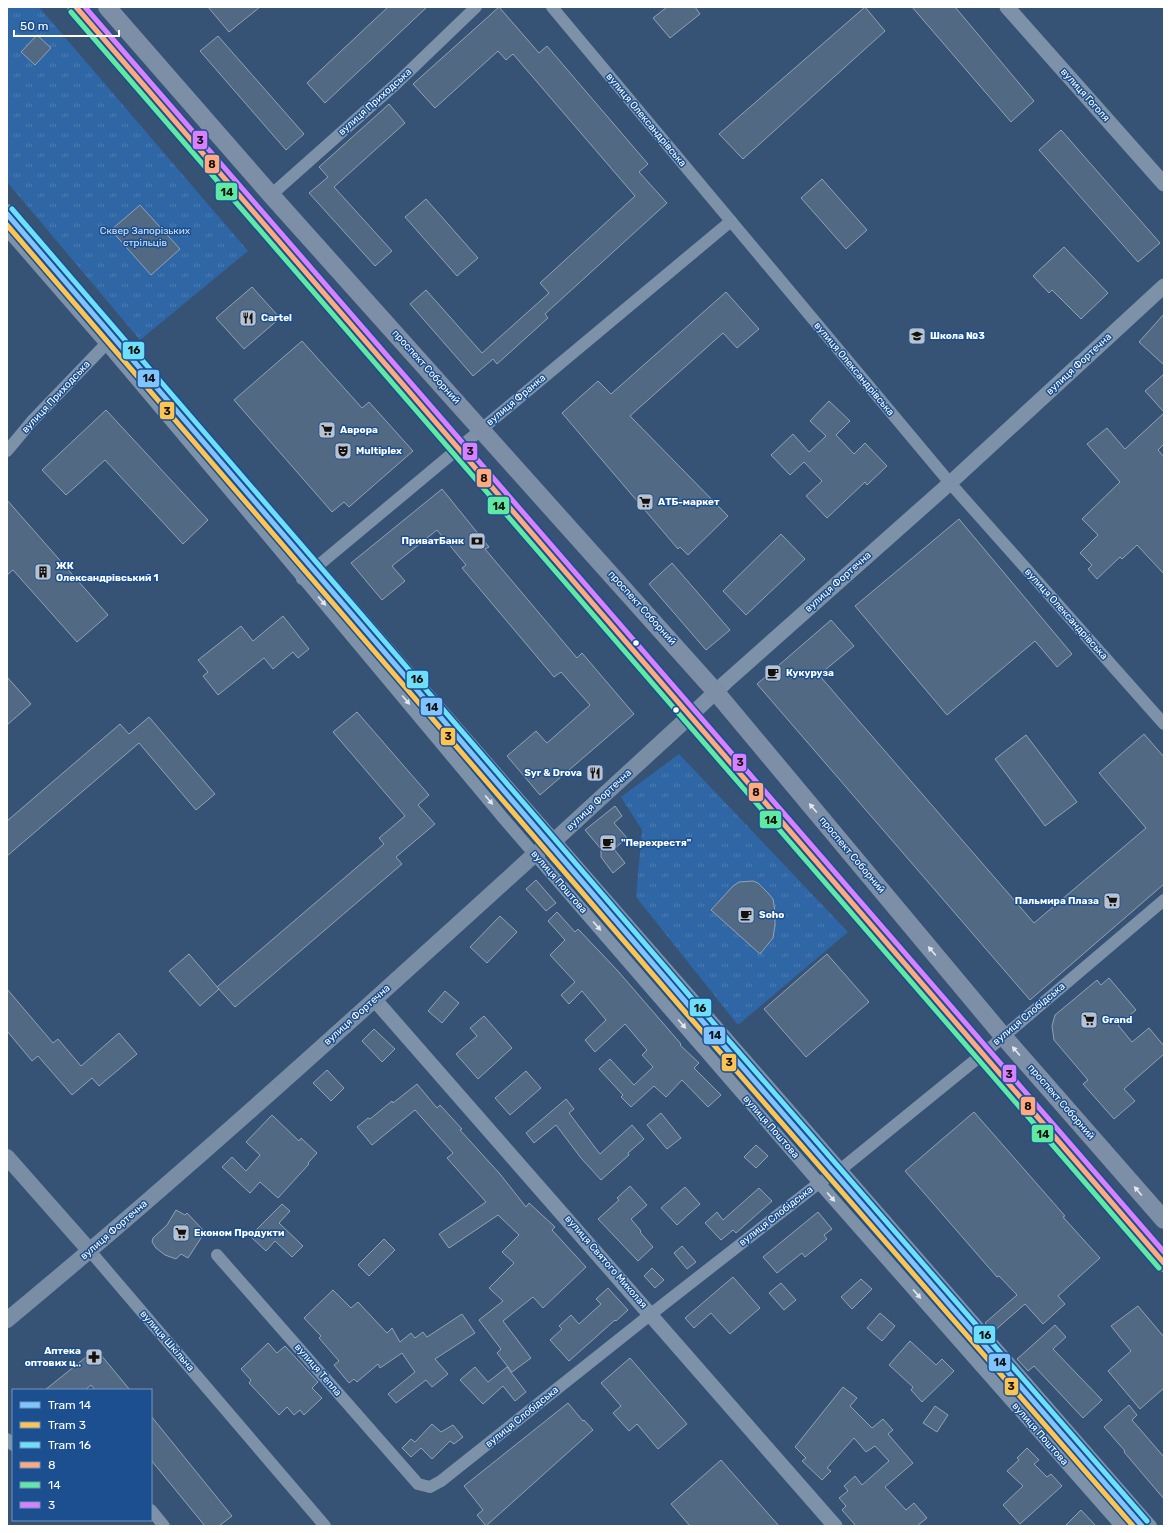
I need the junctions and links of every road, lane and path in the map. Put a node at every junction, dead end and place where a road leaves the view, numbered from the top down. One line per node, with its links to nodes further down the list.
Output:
1 (76, 7): 14 (main road)
2 (107, 7): 7 (main road, проспект Соборний)
3 (476, 7): 7 (street, вулиця Приходська)
4 (552, 7): 9 (street, вулиця Олександрівська)
5 (1007, 7): 6 (street, вулиця Гоголя)
6 (1164, 184)
7 (271, 195): 13 (main road, проспект Соборний)
8 (7, 210): 17 (street)
9 (731, 221): 13 (street, вулиця Франка); 16 (street, вулиця Олександрівська)
10 (7, 230): 12 (street, вулиця Поштова)
11 (1164, 286): 16 (street, вулиця Фортечна)
12 (106, 344): 15 (street, вулиця Приходська); 18 (street, вулиця Поштова)
13 (481, 429): 14 (street, вулиця Франка); 19 (main road, проспект Соборний)
14 (458, 449): 17 (street, вулиця Франка); 20 (main road)
15 (7, 451)
16 (950, 483): 19 (street, вулиця Фортечна); 21 (street, вулиця Олександрівська)
17 (317, 566): 18 (street, вулиця Франка); 22 (street)
18 (302, 579): 23 (street, вулиця Поштова, one-way to 23)
19 (715, 691): 20 (street, вулиця Фортечна); 26 (main road, проспект Соборний, one-way to 19)
20 (690, 715): 22 (main road, вулиця Фортечна); 27 (main road)
21 (1164, 724)
22 (555, 840): 23 (main road, вулиця Фортечна); 29 (street)
23 (535, 854): 25 (main road, вулиця Фортечна); 30 (street, вулиця Поштова, one-way to 30)
24 (1164, 900): 26 (street, вулиця Слобідська)
25 (375, 1000): 32 (main road, вулиця Фортечна); 35 (street, вулиця Святого Миколая)
26 (1003, 1036): 27 (street, вулиця Слобідська); 31 (main road, проспект Соборний, one-way to 26)
27 (984, 1053): 29 (street, вулиця Слобідська); 34 (main road)
28 (7, 1157): 32 (main road, вулиця Шкільна)
29 (840, 1170): 30 (street, вулиця Слобідська); 43 (street)
30 (819, 1183): 35 (street, вулиця Слобідська); 42 (street, вулиця Поштова, one-way to 42)
31 (1164, 1220)
32 (90, 1252): 36 (main road, вулиця Фортечна); 40 (street, вулиця Шкільна)
33 (217, 1255): 37 (street, вулиця Тепла)
34 (1164, 1263)
35 (651, 1314): 37 (street, вулиця Слобідська); 41 (street, вулиця Святого Миколая)
36 (7, 1319)
37 (418, 1484)
38 (152, 1511): 39 (street)
39 (164, 1526)
40 (325, 1526)
41 (835, 1526)
42 (1121, 1526)
43 (1151, 1526)

